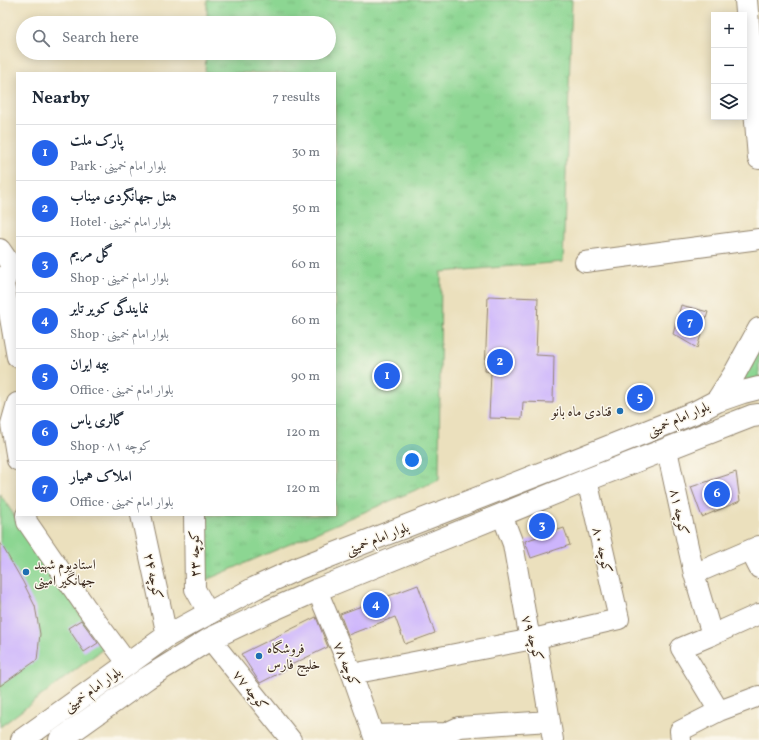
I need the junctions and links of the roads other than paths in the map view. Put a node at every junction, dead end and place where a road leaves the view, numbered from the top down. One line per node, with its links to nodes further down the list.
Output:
1 (746, 0): 2 (main road)
2 (759, 158)
3 (759, 239): 5 (street)
4 (0, 249): 6 (street)
5 (585, 262)
6 (9, 269): 8 (street)
7 (759, 329): 10 (main road)
8 (16, 351)
9 (759, 388): 10 (main road, بلوار امام خمینی)
10 (717, 401): 24 (main road, بلوار امام خمینی)
11 (16, 407): 14 (street)
12 (759, 415): 13 (main road, بلوار امام خمینی)
13 (666, 450): 15 (main road, بلوار امام خمینی); 22 (street, کوچه ۸۱)
14 (16, 454)
15 (587, 480): 16 (main road, بلوار امام خمینی); 29 (street, کوچه ۸۰)
16 (502, 515): 23 (main road, بلوار امام خمینی); 29 (street, کوچه ۷۹)
17 (26, 516): 30 (street)
18 (141, 516): 27 (street, کوچه ۲۴)
19 (194, 516): 24 (street, کوچه ۲۳)
20 (755, 548): 21 (street); 22 (street)
21 (759, 568)
22 (694, 574): 26 (street, کوچه ۸۱)
23 (317, 590): 28 (main road, بلوار امام خمینی); 31 (street, کوچه ۷۸)
24 (209, 614): 27 (main road, بلوار امام خمینی)
25 (759, 614): 26 (street)
26 (712, 635): 33 (street)
27 (167, 636): 30 (main road, بلوار امام خمینی)
28 (210, 639): 37 (main road, بلوار امام خمینی); 38 (street, کوچه ۷۷)
29 (533, 639): 31 (street); 34 (street, کوچه ۷۹)
30 (128, 664): 36 (main road, بلوار امام خمینی)
31 (352, 674): 35 (street, کوچه ۷۸)
32 (759, 696): 33 (street)
33 (719, 711): 39 (street)
34 (551, 730): 35 (street)
35 (374, 738)
36 (22, 740)
37 (60, 740)
38 (291, 740)
39 (681, 740)

